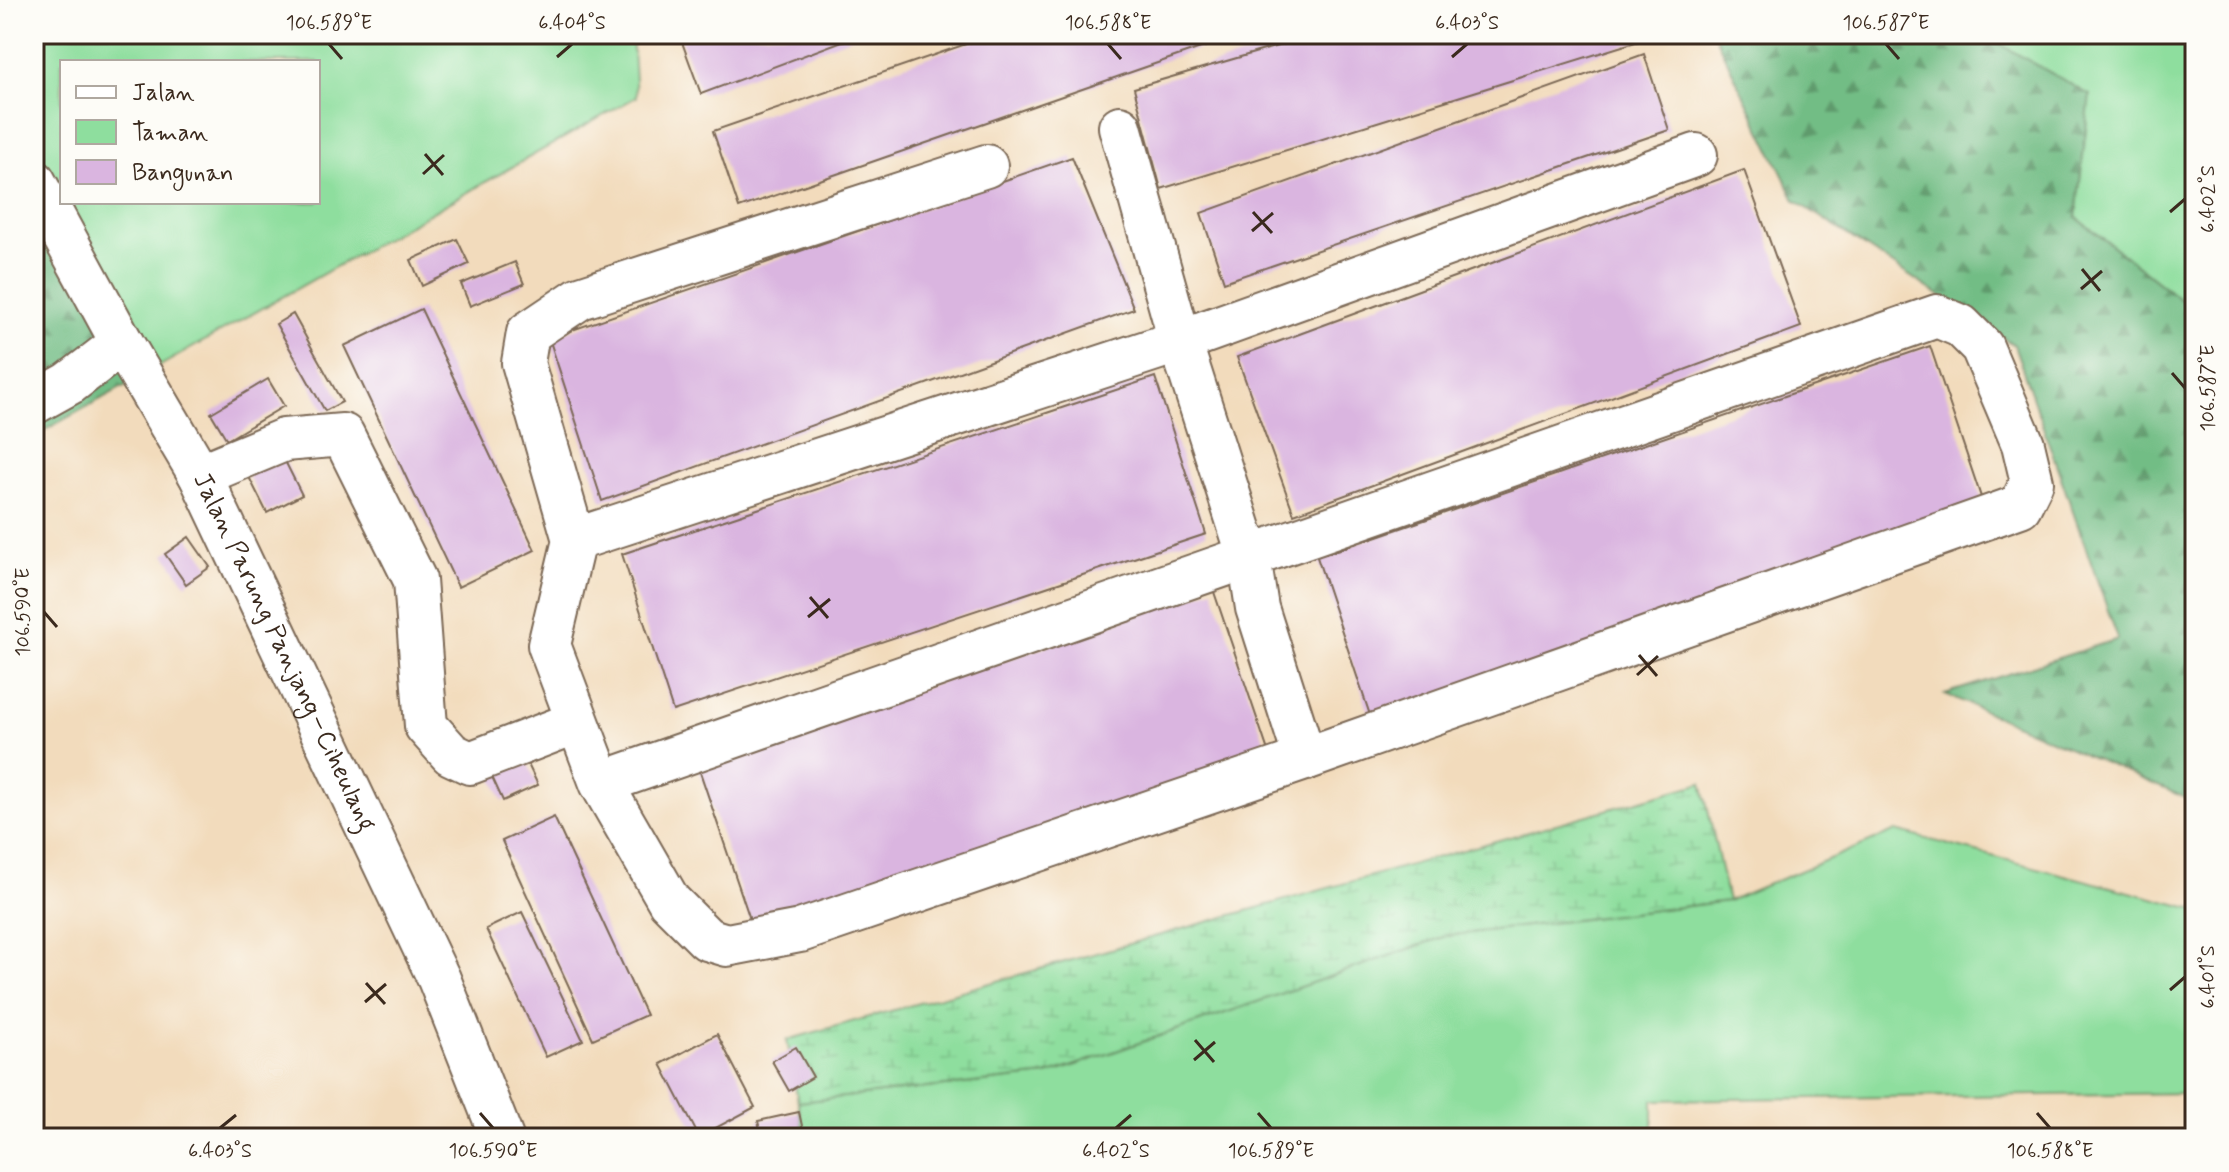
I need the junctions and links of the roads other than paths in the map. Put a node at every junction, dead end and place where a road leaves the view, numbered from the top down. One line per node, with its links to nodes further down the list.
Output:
1 (1120, 127): 5 (street)
2 (1696, 155): 5 (street)
3 (986, 166): 9 (street)
4 (34, 181): 6 (street, Jalan Parung Panjang–Ciheulang)
5 (1180, 341): 9 (street); 10 (street)
6 (122, 343): 7 (street); 8 (street, Jalan Parung Panjang–Ciheulang)
7 (34, 403)
8 (200, 475): 11 (street); 14 (street, Jalan Parung Panjang–Ciheulang)
9 (574, 540): 11 (street)
10 (1249, 557): 12 (street); 12 (street); 13 (street)
11 (577, 722): 13 (street)
12 (1305, 759): 13 (street)
13 (601, 783)
14 (502, 1138)

